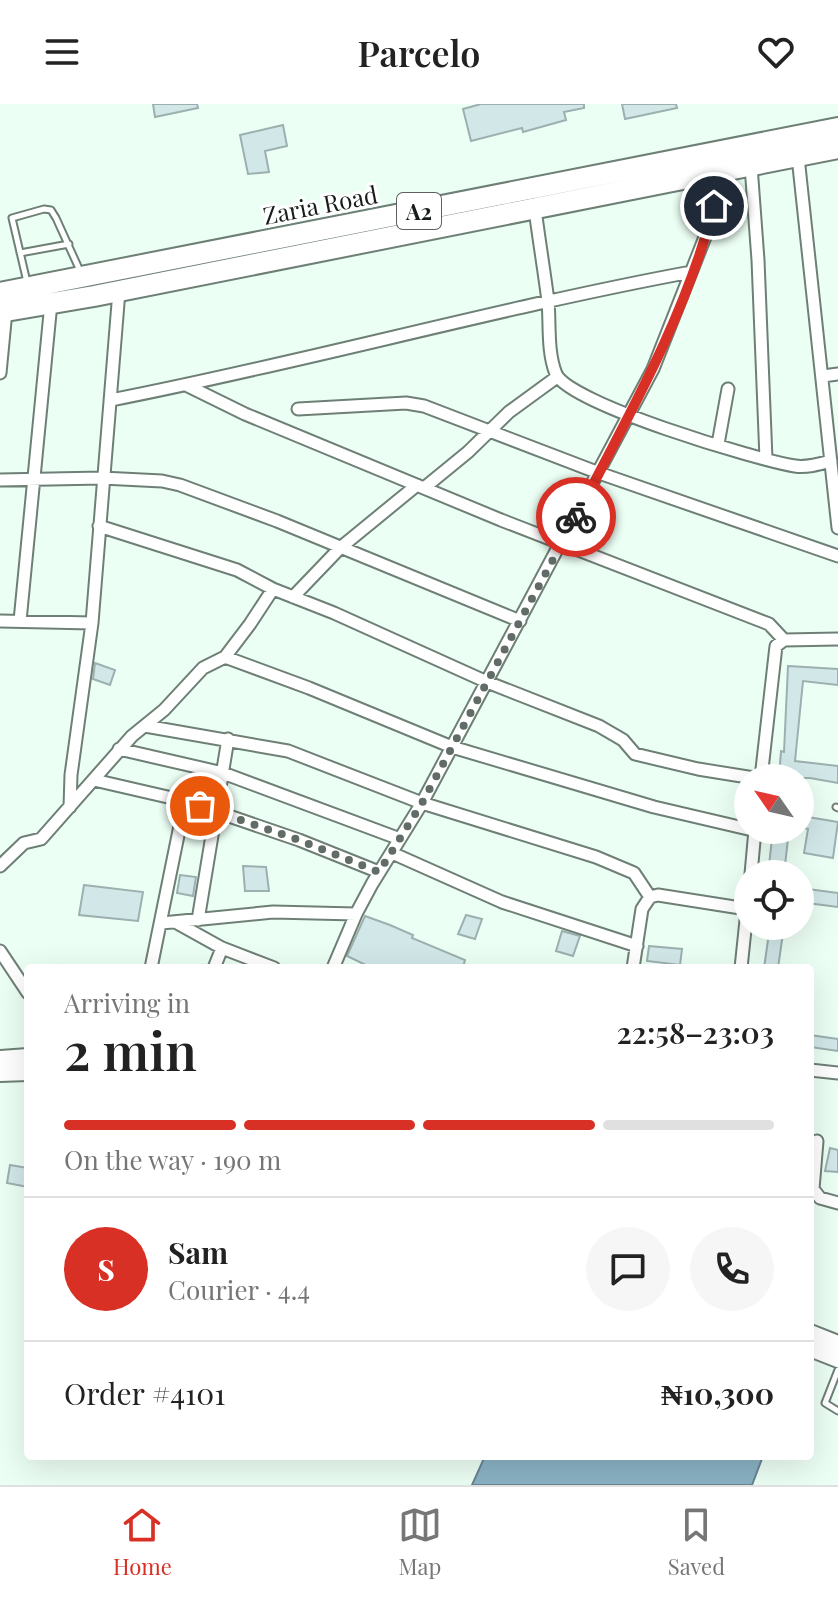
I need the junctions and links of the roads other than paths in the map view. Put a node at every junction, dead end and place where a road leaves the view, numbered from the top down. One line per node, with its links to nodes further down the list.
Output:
1 (838, 128): 10 (highway, Zaria Road / A2)
2 (838, 148): 3 (highway, Zaria Road / A2)
3 (798, 157): 4 (highway, Zaria Road / A2); 18 (street)
4 (751, 166): 5 (highway, Zaria Road / A2); 27 (street)
5 (719, 173): 6 (highway, Zaria Road / A2); 9 (street)
6 (535, 209): 12 (highway, Zaria Road / A2); 13 (street)
7 (69, 244): 8 (lane); 8 (lane); 10 (lane)
8 (20, 253): 11 (lane)
9 (691, 272): 13 (street); 24 (street)
10 (83, 278): 11 (highway, Zaria Road / A2)
11 (29, 288): 15 (highway, Zaria Road / A2)
12 (119, 291): 14 (highway, Zaria Road / A2); 22 (street)
13 (548, 302): 19 (street); 20 (street)
14 (51, 303): 15 (highway, Zaria Road / A2); 31 (street)
15 (2, 305): 16 (street)
16 (0, 373)
17 (838, 374): 18 (street)
18 (823, 376): 28 (street)
19 (557, 377): 24 (street); 25 (street)
20 (186, 385): 22 (street); 33 (street)
21 (728, 389): 26 (street)
22 (111, 400): 30 (street)
23 (298, 409): 25 (street)
24 (629, 415): 26 (street); 29 (street)
25 (491, 431): 29 (street); 33 (street)
26 (718, 444): 27 (street)
27 (766, 459): 28 (street)
28 (831, 461): 35 (street)
29 (599, 473): 36 (street); 38 (street)
30 (102, 478): 31 (street); 34 (street); 37 (street)
31 (35, 479): 32 (street); 42 (street)
32 (0, 480)
33 (420, 486): 36 (street); 37 (street)
34 (99, 526): 39 (street); 44 (street)
35 (838, 528)
36 (561, 545): 43 (street); 46 (street)
37 (340, 548): 40 (street); 43 (street)
38 (838, 556)
39 (273, 589): 40 (street); 47 (street)
40 (293, 597): 48 (street)
41 (0, 621): 42 (street)
42 (20, 621): 44 (street)
43 (520, 621): 48 (street)
44 (92, 623): 59 (street)
45 (838, 639): 46 (street)
46 (784, 640): 53 (street)
47 (225, 657): 49 (street); 51 (street)
48 (487, 682): 51 (street); 55 (street)
49 (145, 726): 50 (street); 52 (street)
50 (228, 739): 54 (street); 58 (street)
51 (452, 747): 58 (street); 61 (street)
52 (119, 749): 54 (street); 56 (street)
53 (762, 764)
54 (223, 773): 60 (street); 62 (street)
55 (734, 775)
56 (94, 780): 57 (street); 59 (street)
57 (185, 801): 60 (street); 71 (street)
58 (422, 803): 62 (street); 66 (street)
59 (70, 807): 64 (street)
60 (215, 811): 65 (street); 69 (street)
61 (734, 826)
62 (400, 839): 63 (street)
63 (392, 853): 65 (street); 73 (street)
64 (0, 866)
65 (379, 872): 68 (street)
66 (650, 897): 67 (street); 73 (street)
67 (734, 907)
68 (356, 914): 69 (street); 79 (street)
69 (198, 920): 70 (street)
70 (176, 922): 71 (street); 74 (street)
71 (162, 923): 76 (street)
72 (744, 940): 81 (street)
73 (637, 946): 80 (street)
74 (222, 948): 77 (street); 78 (street)
75 (0, 951): 82 (street)
76 (152, 964)
77 (216, 964)
78 (264, 964)
79 (335, 964)
80 (634, 964)
81 (741, 964)
82 (24, 987)
83 (24, 1057): 84 (main road)
84 (0, 1059)
85 (814, 1070): 88 (street)
86 (24, 1072): 87 (main road)
87 (0, 1073)
88 (838, 1073)
89 (817, 1141): 90 (street)
90 (814, 1177)
91 (814, 1190): 92 (street)
92 (838, 1203)
93 (814, 1335): 94 (main road)
94 (838, 1344)
95 (814, 1350): 96 (main road)
96 (838, 1359)
97 (838, 1370): 98 (lane)
98 (838, 1411)

